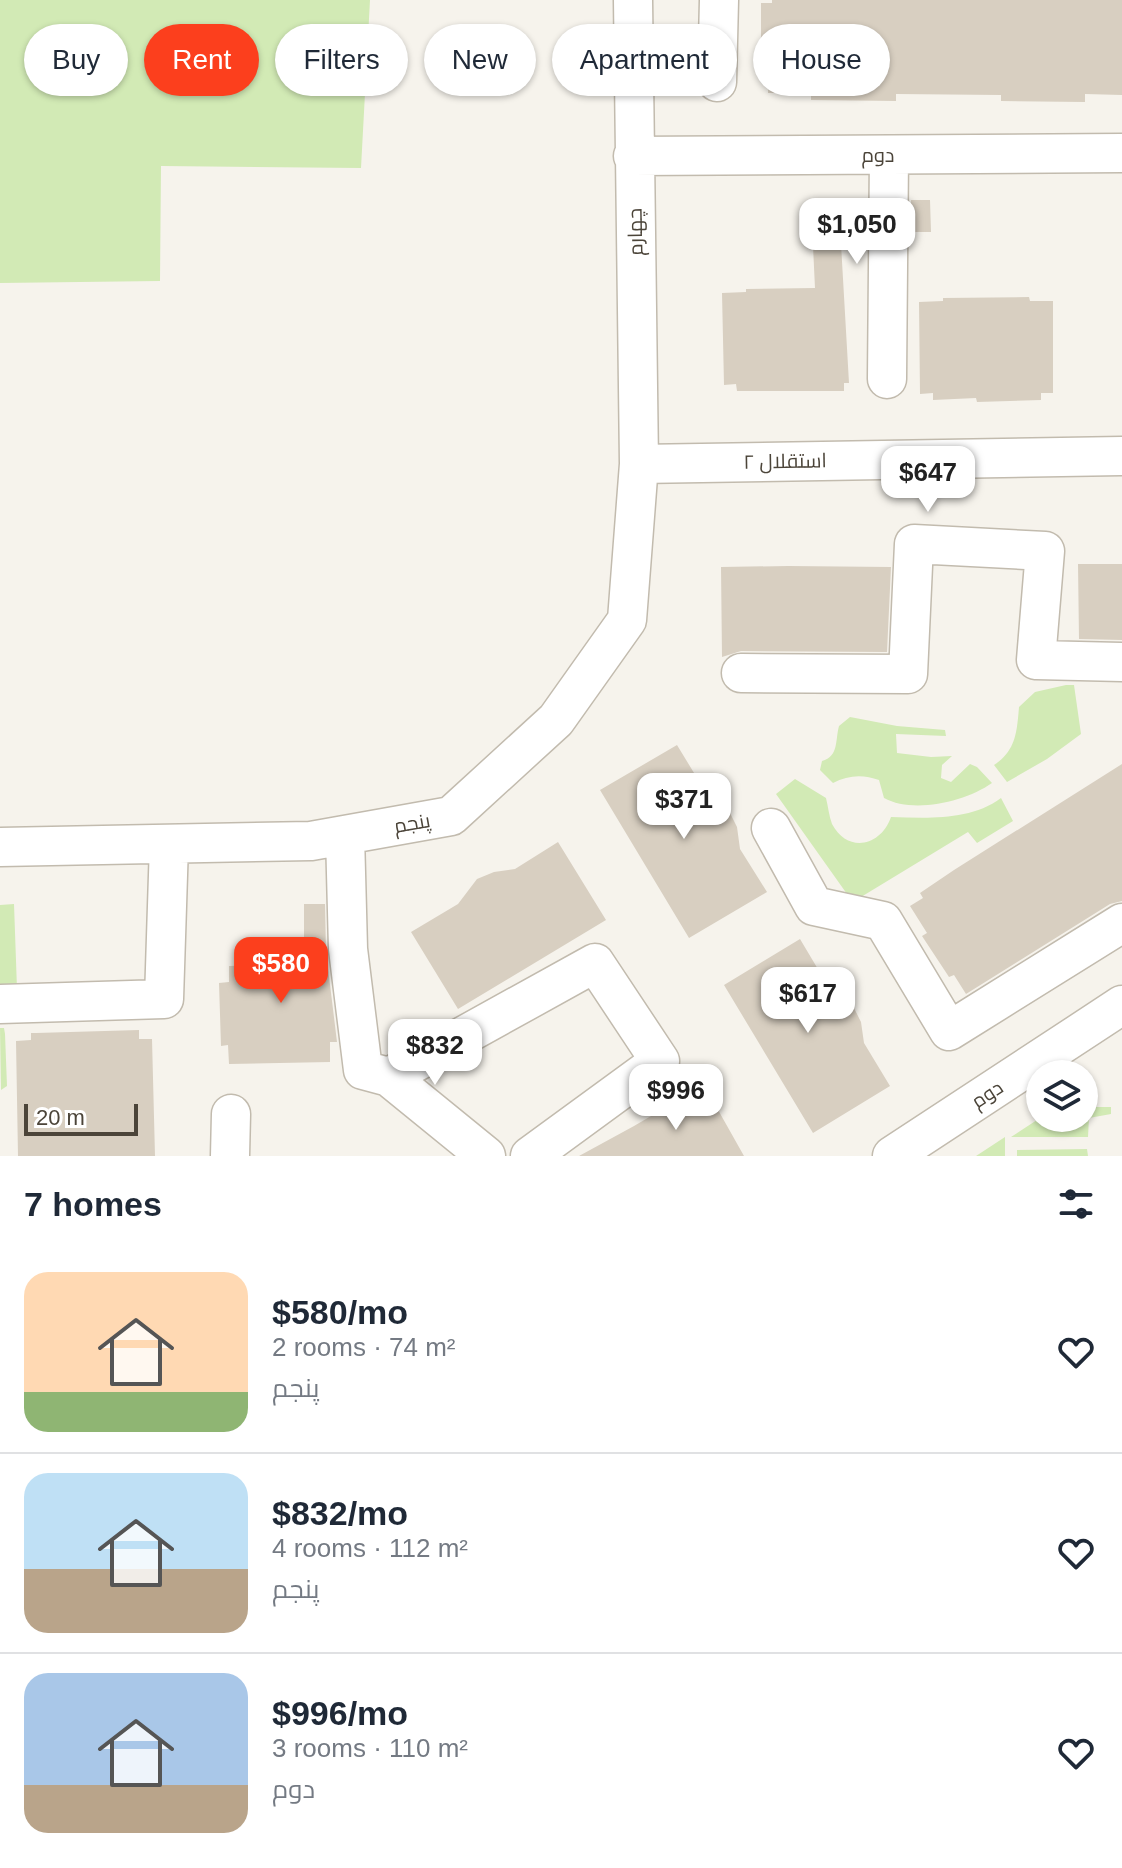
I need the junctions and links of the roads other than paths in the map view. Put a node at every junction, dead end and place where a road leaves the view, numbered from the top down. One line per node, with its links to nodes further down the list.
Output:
1 (633, 0): 6 (street, چهارم)
2 (719, 0): 3 (street)
3 (718, 24)
4 (1122, 153): 5 (street, دوم)
5 (889, 155): 6 (street, دوم); 7 (street)
6 (633, 156): 9 (street, چهارم)
7 (887, 379)
8 (1122, 456): 9 (street, استقلال ۲)
9 (639, 464): 13 (street, پنجم)
10 (1122, 662): 11 (street)
11 (741, 673)
12 (771, 828): 16 (street)
13 (345, 835): 14 (street, پنجم); 19 (street)
14 (169, 844): 15 (street, پنجم); 17 (street)
15 (0, 847)
16 (1122, 923)
17 (0, 1004)
18 (1122, 1005): 24 (street, دوم)
19 (389, 1077): 22 (street); 23 (street)
20 (231, 1114): 21 (street)
21 (230, 1156)
22 (486, 1156)
23 (530, 1156)
24 (892, 1156)

